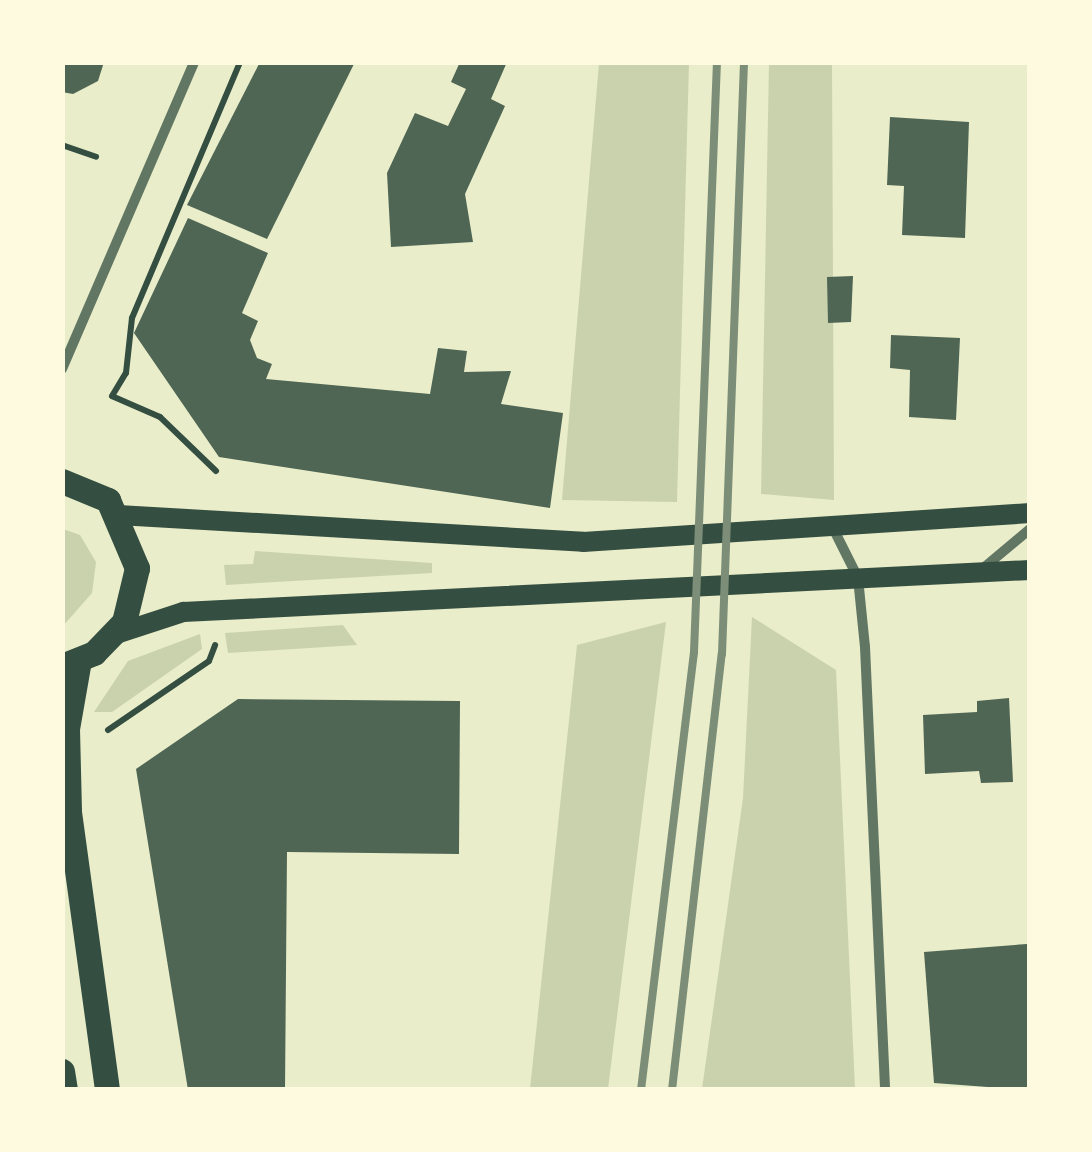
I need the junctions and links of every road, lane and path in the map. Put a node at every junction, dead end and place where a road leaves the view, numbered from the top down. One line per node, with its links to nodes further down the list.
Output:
1 (194, 62): 5 (street)
2 (240, 62): 6 (path)
3 (62, 145): 4 (path)
4 (96, 156)
5 (62, 369)
6 (216, 471)
7 (65, 477): 9 (main road)
8 (1030, 513): 10 (main road)
9 (118, 515): 10 (main road); 15 (main road)
10 (831, 525): 14 (street)
11 (1030, 529): 13 (street)
12 (1030, 570): 13 (main road)
13 (980, 571): 14 (main road)
14 (858, 578): 15 (main road); 22 (street)
15 (113, 635): 17 (main road)
16 (217, 639): 18 (path)
17 (71, 663): 21 (main road)
18 (108, 730)
19 (62, 1071): 20 (main road)
20 (65, 1090)
21 (107, 1090)
22 (885, 1090)

